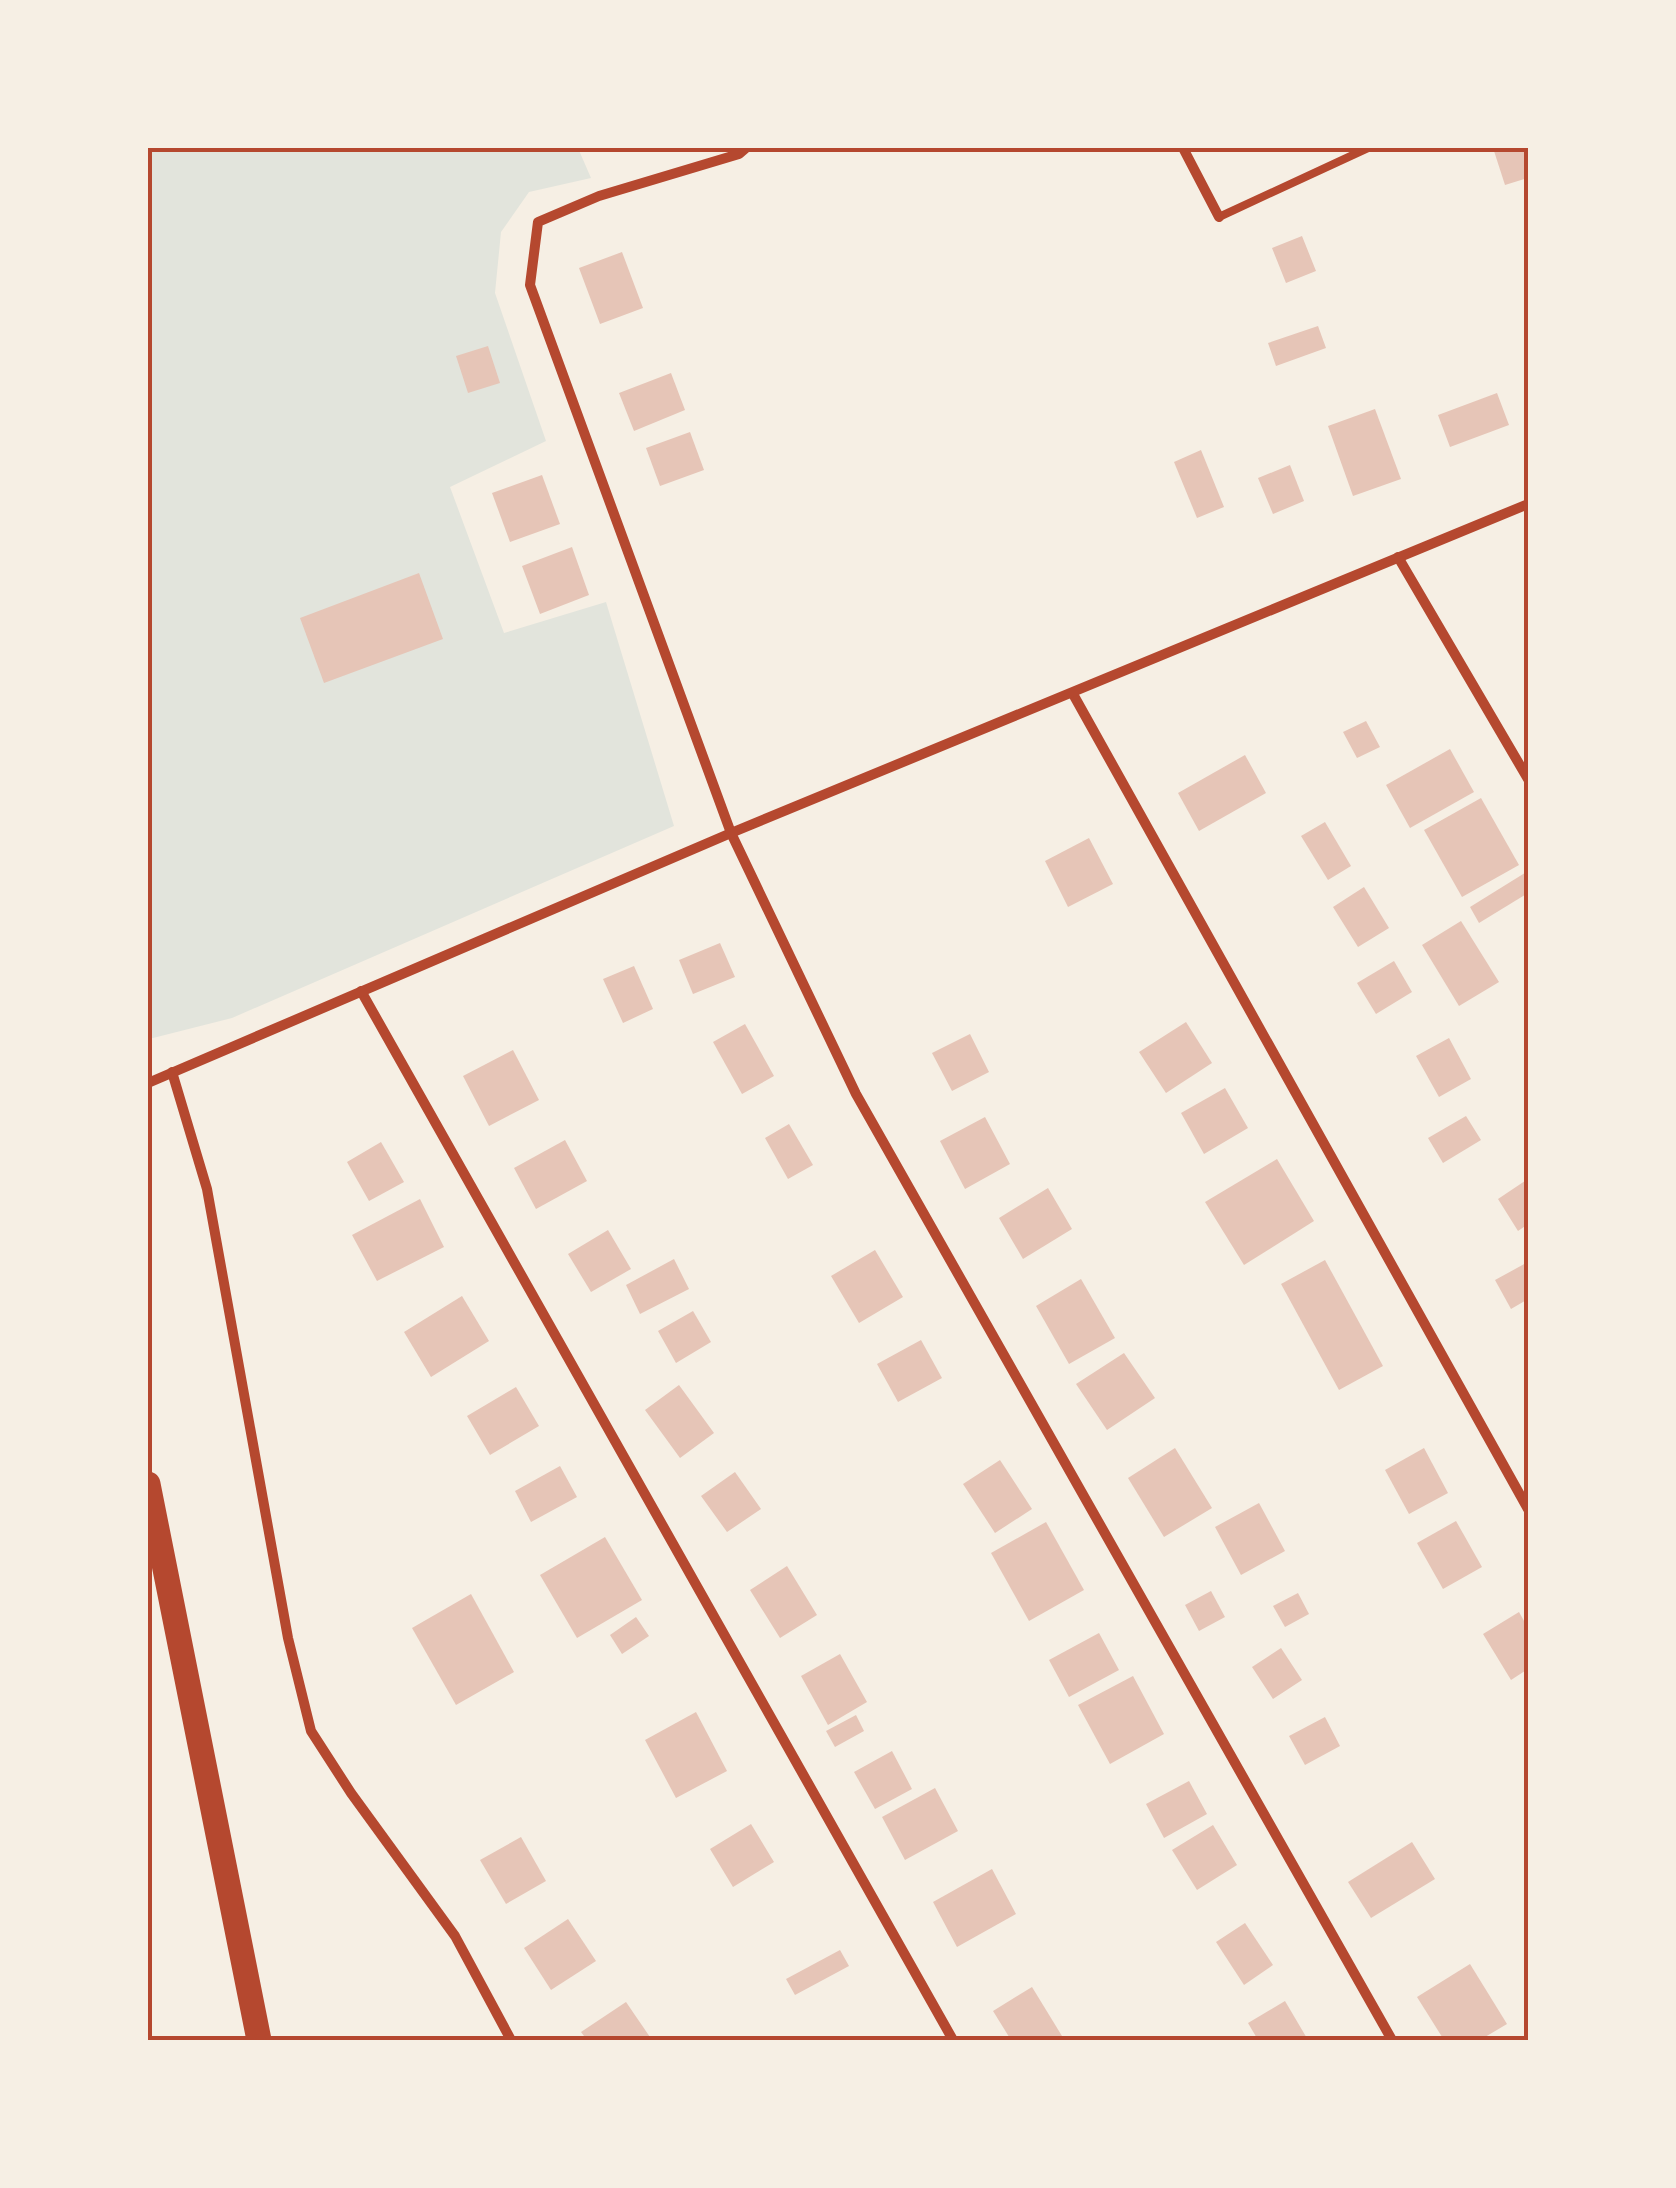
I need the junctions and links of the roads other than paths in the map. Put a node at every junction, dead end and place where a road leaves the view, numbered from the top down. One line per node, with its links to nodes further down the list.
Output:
1 (746, 148): 9 (street)
2 (1183, 148): 4 (street)
3 (1368, 148): 4 (lane)
4 (1220, 217)
5 (1528, 504): 6 (street)
6 (1398, 557): 7 (street); 8 (street)
7 (1072, 694): 9 (street); 14 (street)
8 (1528, 780)
9 (730, 833): 10 (street); 19 (street)
10 (360, 991): 11 (street); 18 (street)
11 (172, 1072): 12 (street); 17 (street)
12 (148, 1083)
13 (148, 1484): 15 (highway)
14 (1528, 1509)
15 (156, 1566): 16 (highway)
16 (259, 2040)
17 (511, 2040)
18 (953, 2040)
19 (1392, 2040)

